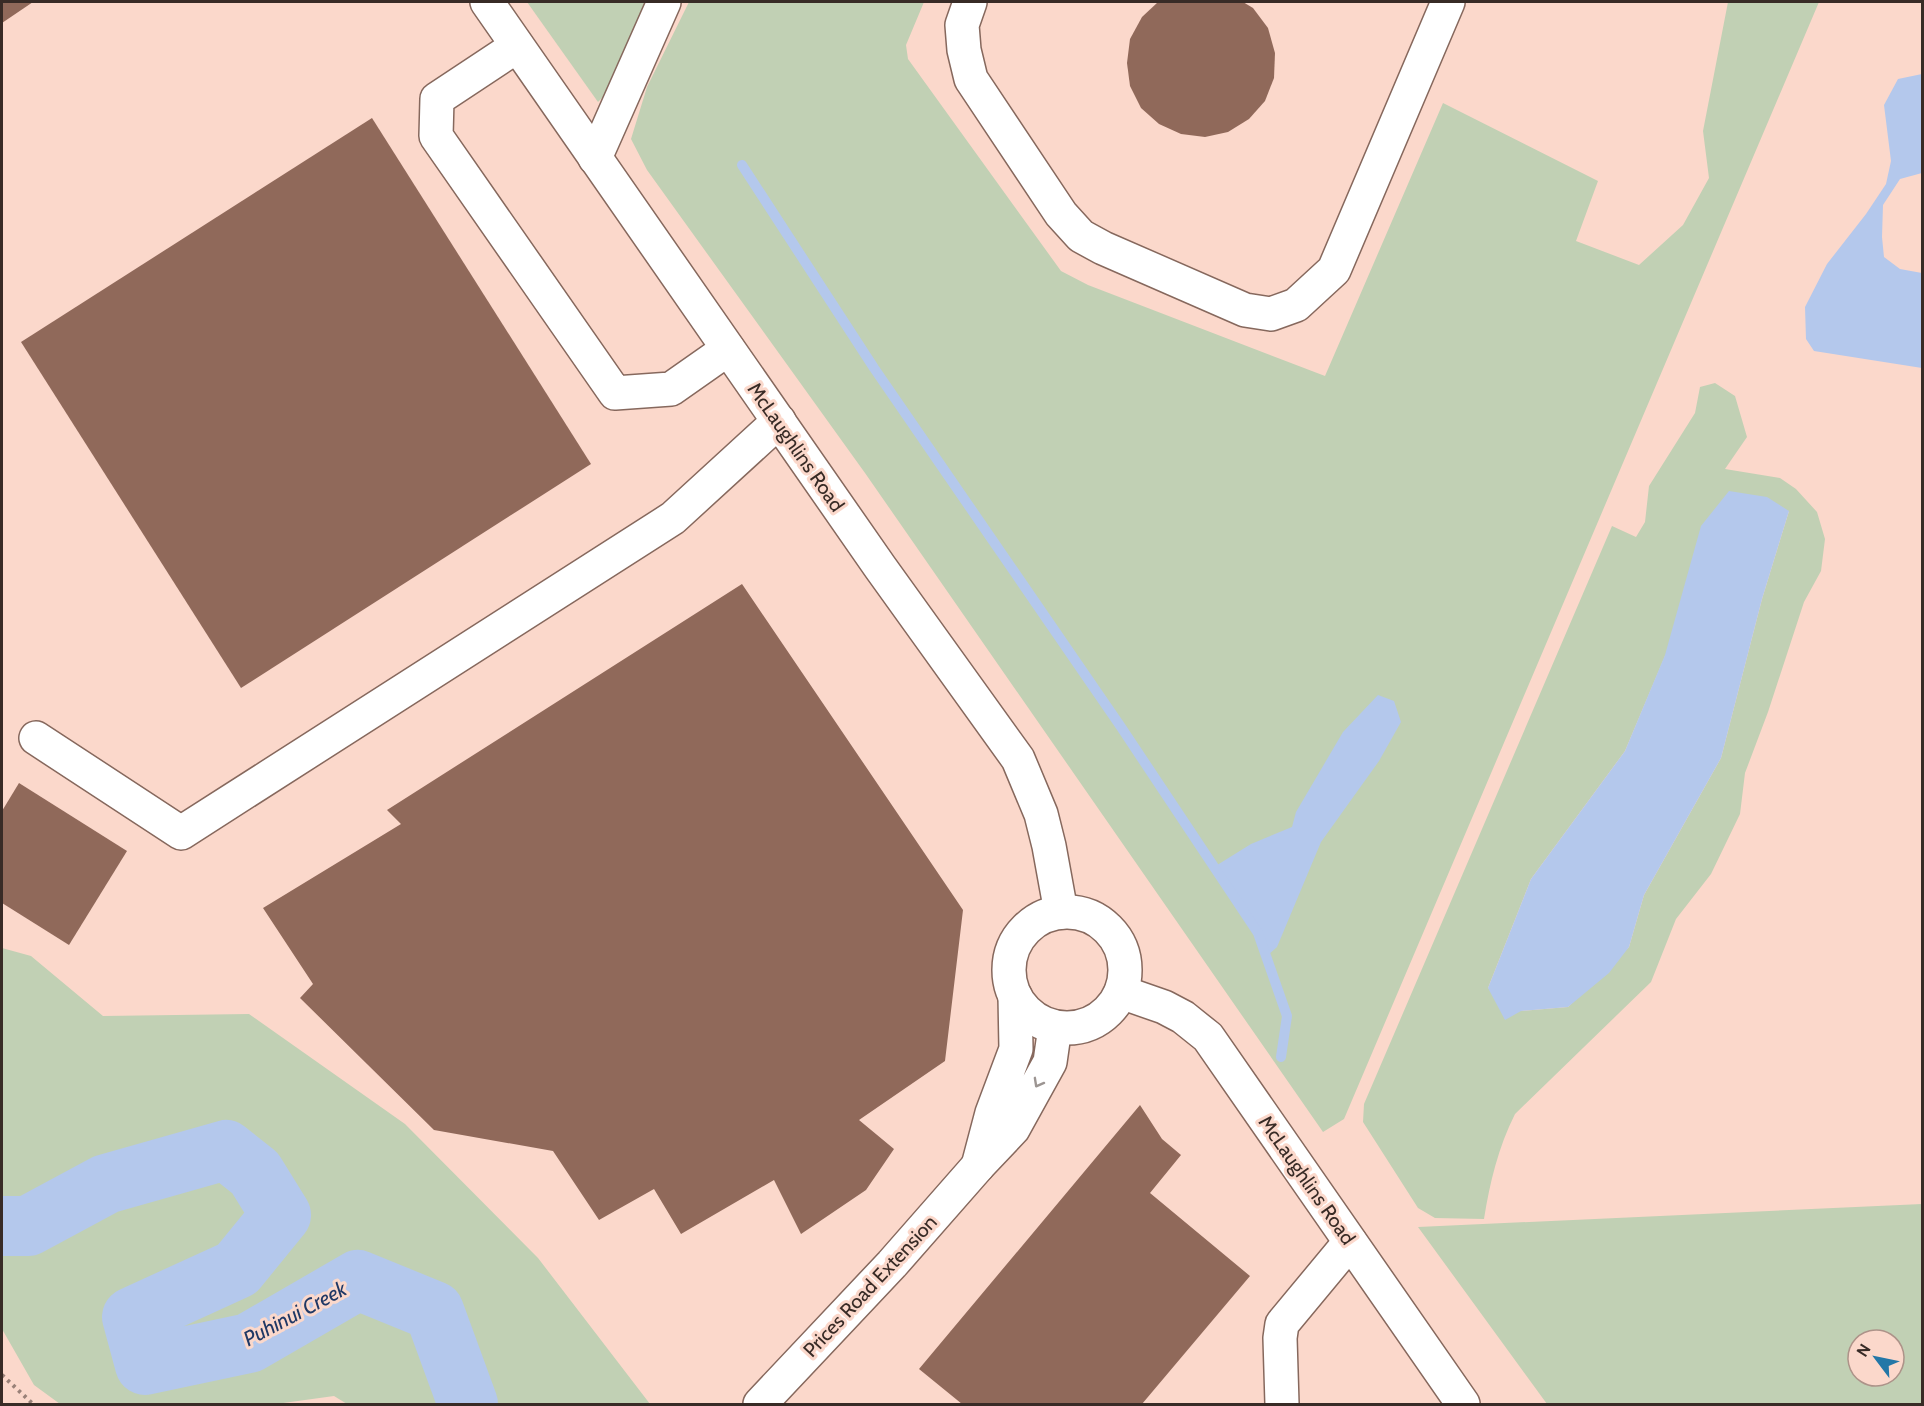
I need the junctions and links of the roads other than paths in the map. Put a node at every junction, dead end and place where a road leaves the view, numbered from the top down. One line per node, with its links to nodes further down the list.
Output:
1 (486, 2): 5 (street, McLaughlins Road)
2 (664, 2): 6 (street)
3 (970, 2): 4 (street)
4 (1448, 2)
5 (517, 46): 6 (street, McLaughlins Road); 7 (street)
6 (595, 158): 7 (street, McLaughlins Road)
7 (728, 349): 8 (street, McLaughlins Road)
8 (779, 421): 9 (street); 10 (street, McLaughlins Road)
9 (36, 738)
10 (1061, 912): 11 (street); 12 (street)
11 (1121, 992): 13 (street); 15 (street, McLaughlins Road)
12 (1015, 996): 13 (street); 14 (street, Prices Road Extension)
13 (1055, 1028): 14 (street, Prices Road Extension, one-way to 14)
14 (978, 1166): 16 (street, Prices Road Extension)
15 (1350, 1242): 17 (street); 18 (street, McLaughlins Road)
16 (760, 1404)
17 (1282, 1404)
18 (1463, 1404)

